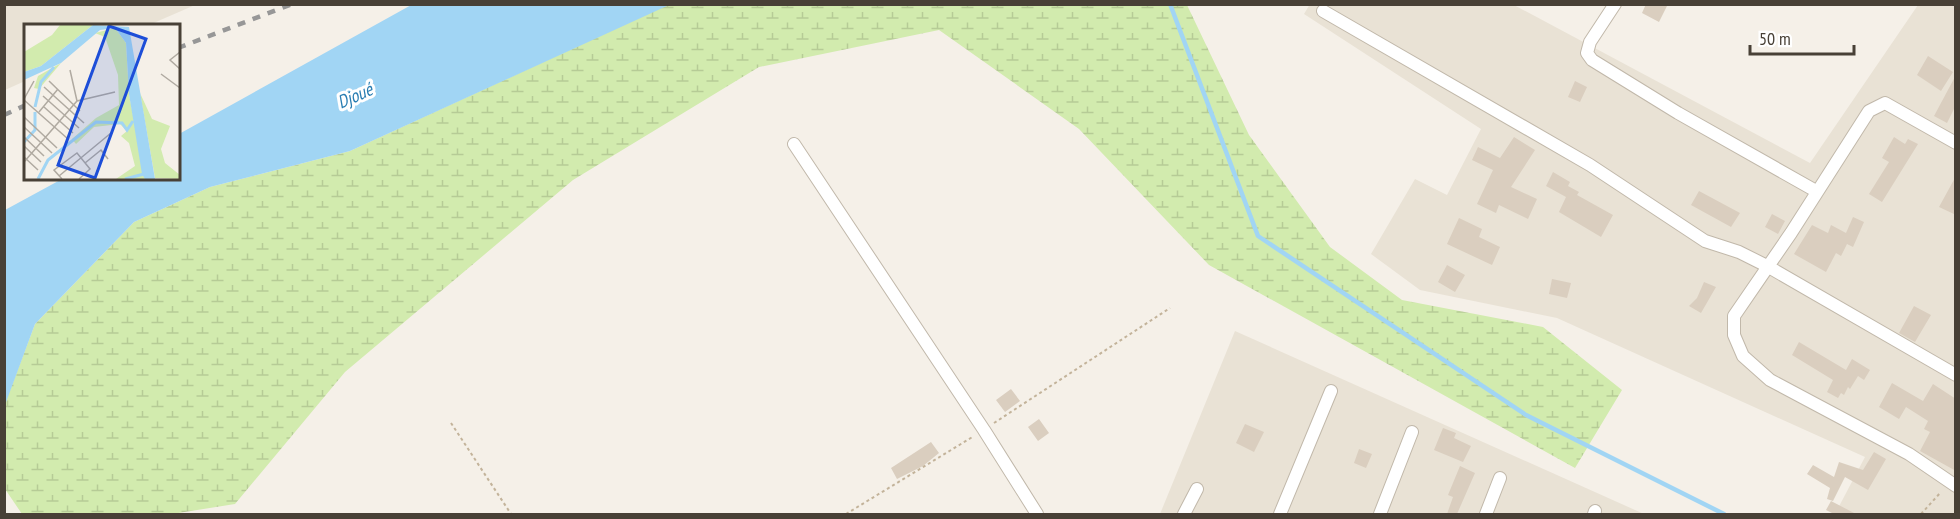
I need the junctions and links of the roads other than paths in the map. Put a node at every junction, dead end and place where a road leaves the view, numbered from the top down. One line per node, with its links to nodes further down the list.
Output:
1 (1615, 4): 5 (street)
2 (1323, 11): 6 (street)
3 (1956, 142): 5 (street)
4 (794, 144): 13 (street)
5 (1816, 191): 6 (street)
6 (1767, 266): 7 (street); 11 (street)
7 (1956, 375)
8 (1331, 391): 15 (street)
9 (1412, 432): 16 (street)
10 (1500, 478): 17 (street)
11 (1952, 484)
12 (1197, 489): 14 (street)
13 (1037, 514)
14 (1184, 514)
15 (1280, 514)
16 (1380, 514)
17 (1486, 514)

